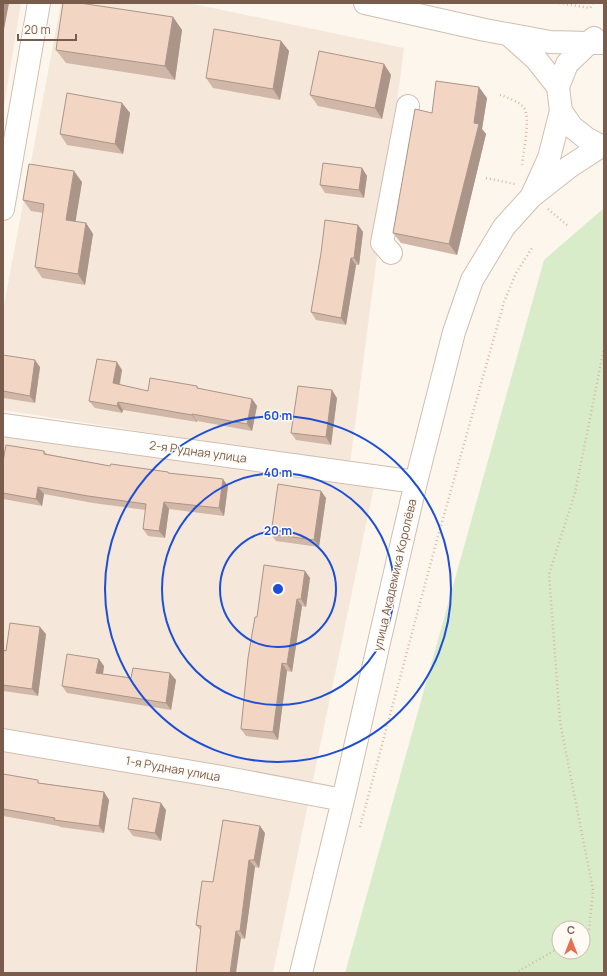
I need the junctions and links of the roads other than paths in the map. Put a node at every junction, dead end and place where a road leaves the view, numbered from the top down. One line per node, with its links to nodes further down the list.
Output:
1 (39, 3): 10 (street)
2 (365, 3): 3 (street)
3 (509, 35): 4 (street); 5 (street)
4 (599, 38): 5 (street)
5 (558, 87): 7 (street)
6 (408, 106): 11 (street)
7 (562, 111): 8 (street); 9 (street)
8 (602, 146): 9 (street)
9 (533, 196): 13 (street, улица Академика Королёва)
10 (3, 208)
11 (391, 254)
12 (3, 425): 13 (street, 2-я Рудная улица)
13 (416, 482): 15 (street, улица Академика Королёва)
14 (3, 740): 15 (street, 1-я Рудная улица)
15 (343, 800): 16 (street, улица Академика Королёва)
16 (301, 973)

